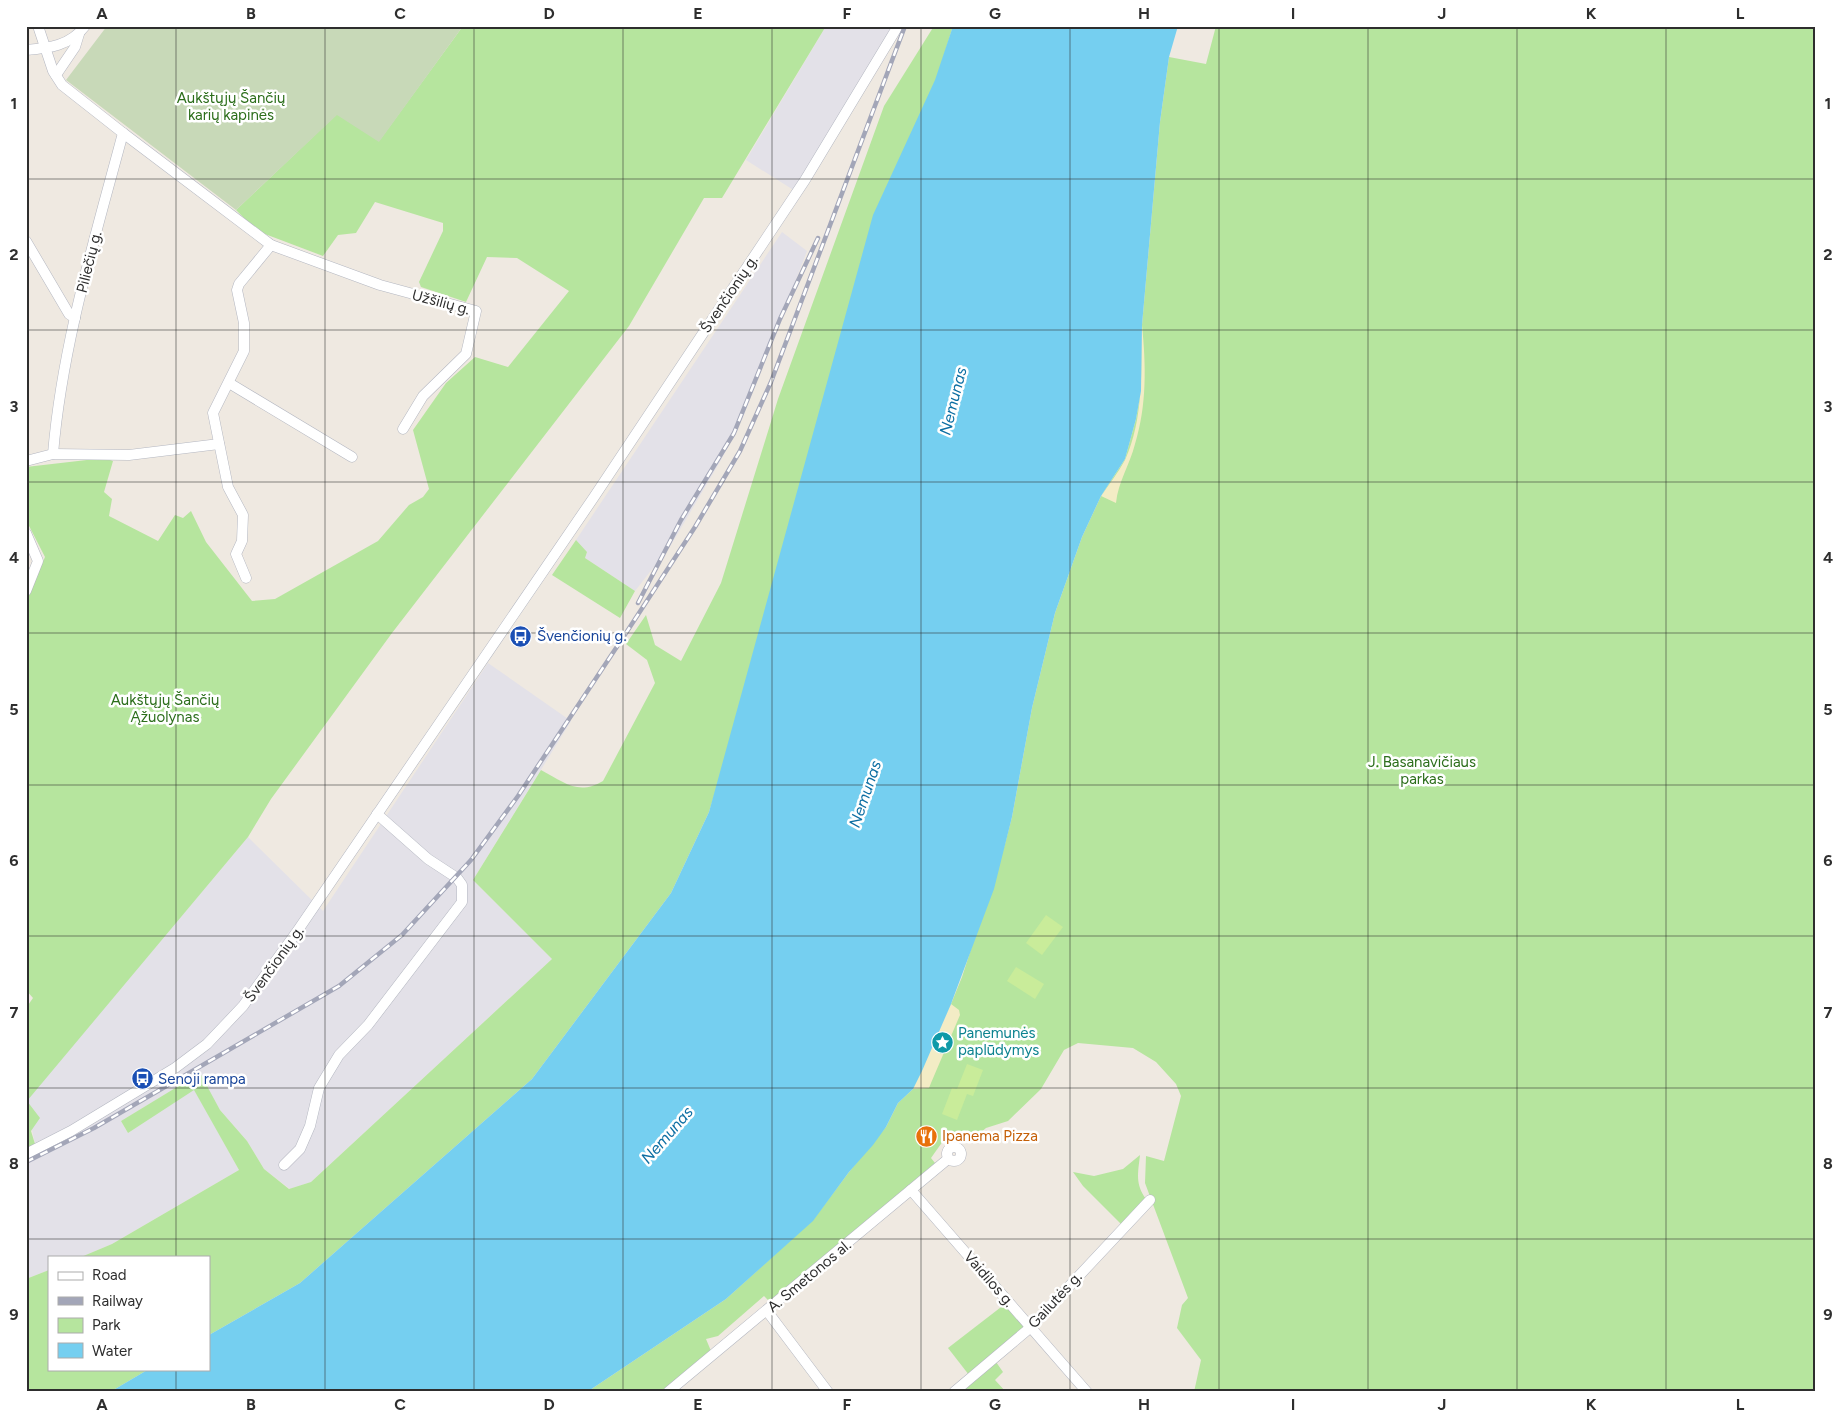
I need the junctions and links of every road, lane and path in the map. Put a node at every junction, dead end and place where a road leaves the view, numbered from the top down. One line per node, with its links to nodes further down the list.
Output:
1 (38, 26): 4 (street)
2 (898, 26): 20 (street, Švenčionių g.)
3 (82, 30): 4 (street); 6 (street)
4 (46, 48): 5 (street); 6 (street)
5 (26, 50)
6 (56, 75): 7 (street)
7 (123, 133): 9 (street, Užšilių g.); 10 (street, Piliečių g.)
8 (26, 241): 10 (street)
9 (271, 245): 11 (street); 12 (street, Užšilių g.)
10 (75, 318): 14 (street, Piliečių g.)
11 (229, 383): 13 (street); 15 (street)
12 (403, 429)
13 (219, 444): 14 (street); 18 (street)
14 (52, 454): 16 (street)
15 (352, 457)
16 (26, 461)
17 (26, 533): 19 (street)
18 (246, 578)
19 (26, 591)
20 (377, 814): 21 (street, Švenčionių g.); 23 (street)
21 (26, 1154)
22 (948, 1159): 24 (street, A. Smetonos al.)
23 (284, 1165)
24 (911, 1190): 26 (street, A. Smetonos al.); 27 (street, Vaidilos g.)
25 (1150, 1200): 27 (street, Gailutės g.)
26 (767, 1311): 28 (street, A. Smetonos al.); 29 (street)
27 (1030, 1327): 30 (street, Gailutės g.); 31 (street, Vaidilos g.)
28 (668, 1392)
29 (828, 1392)
30 (954, 1392)
31 (1087, 1392)

